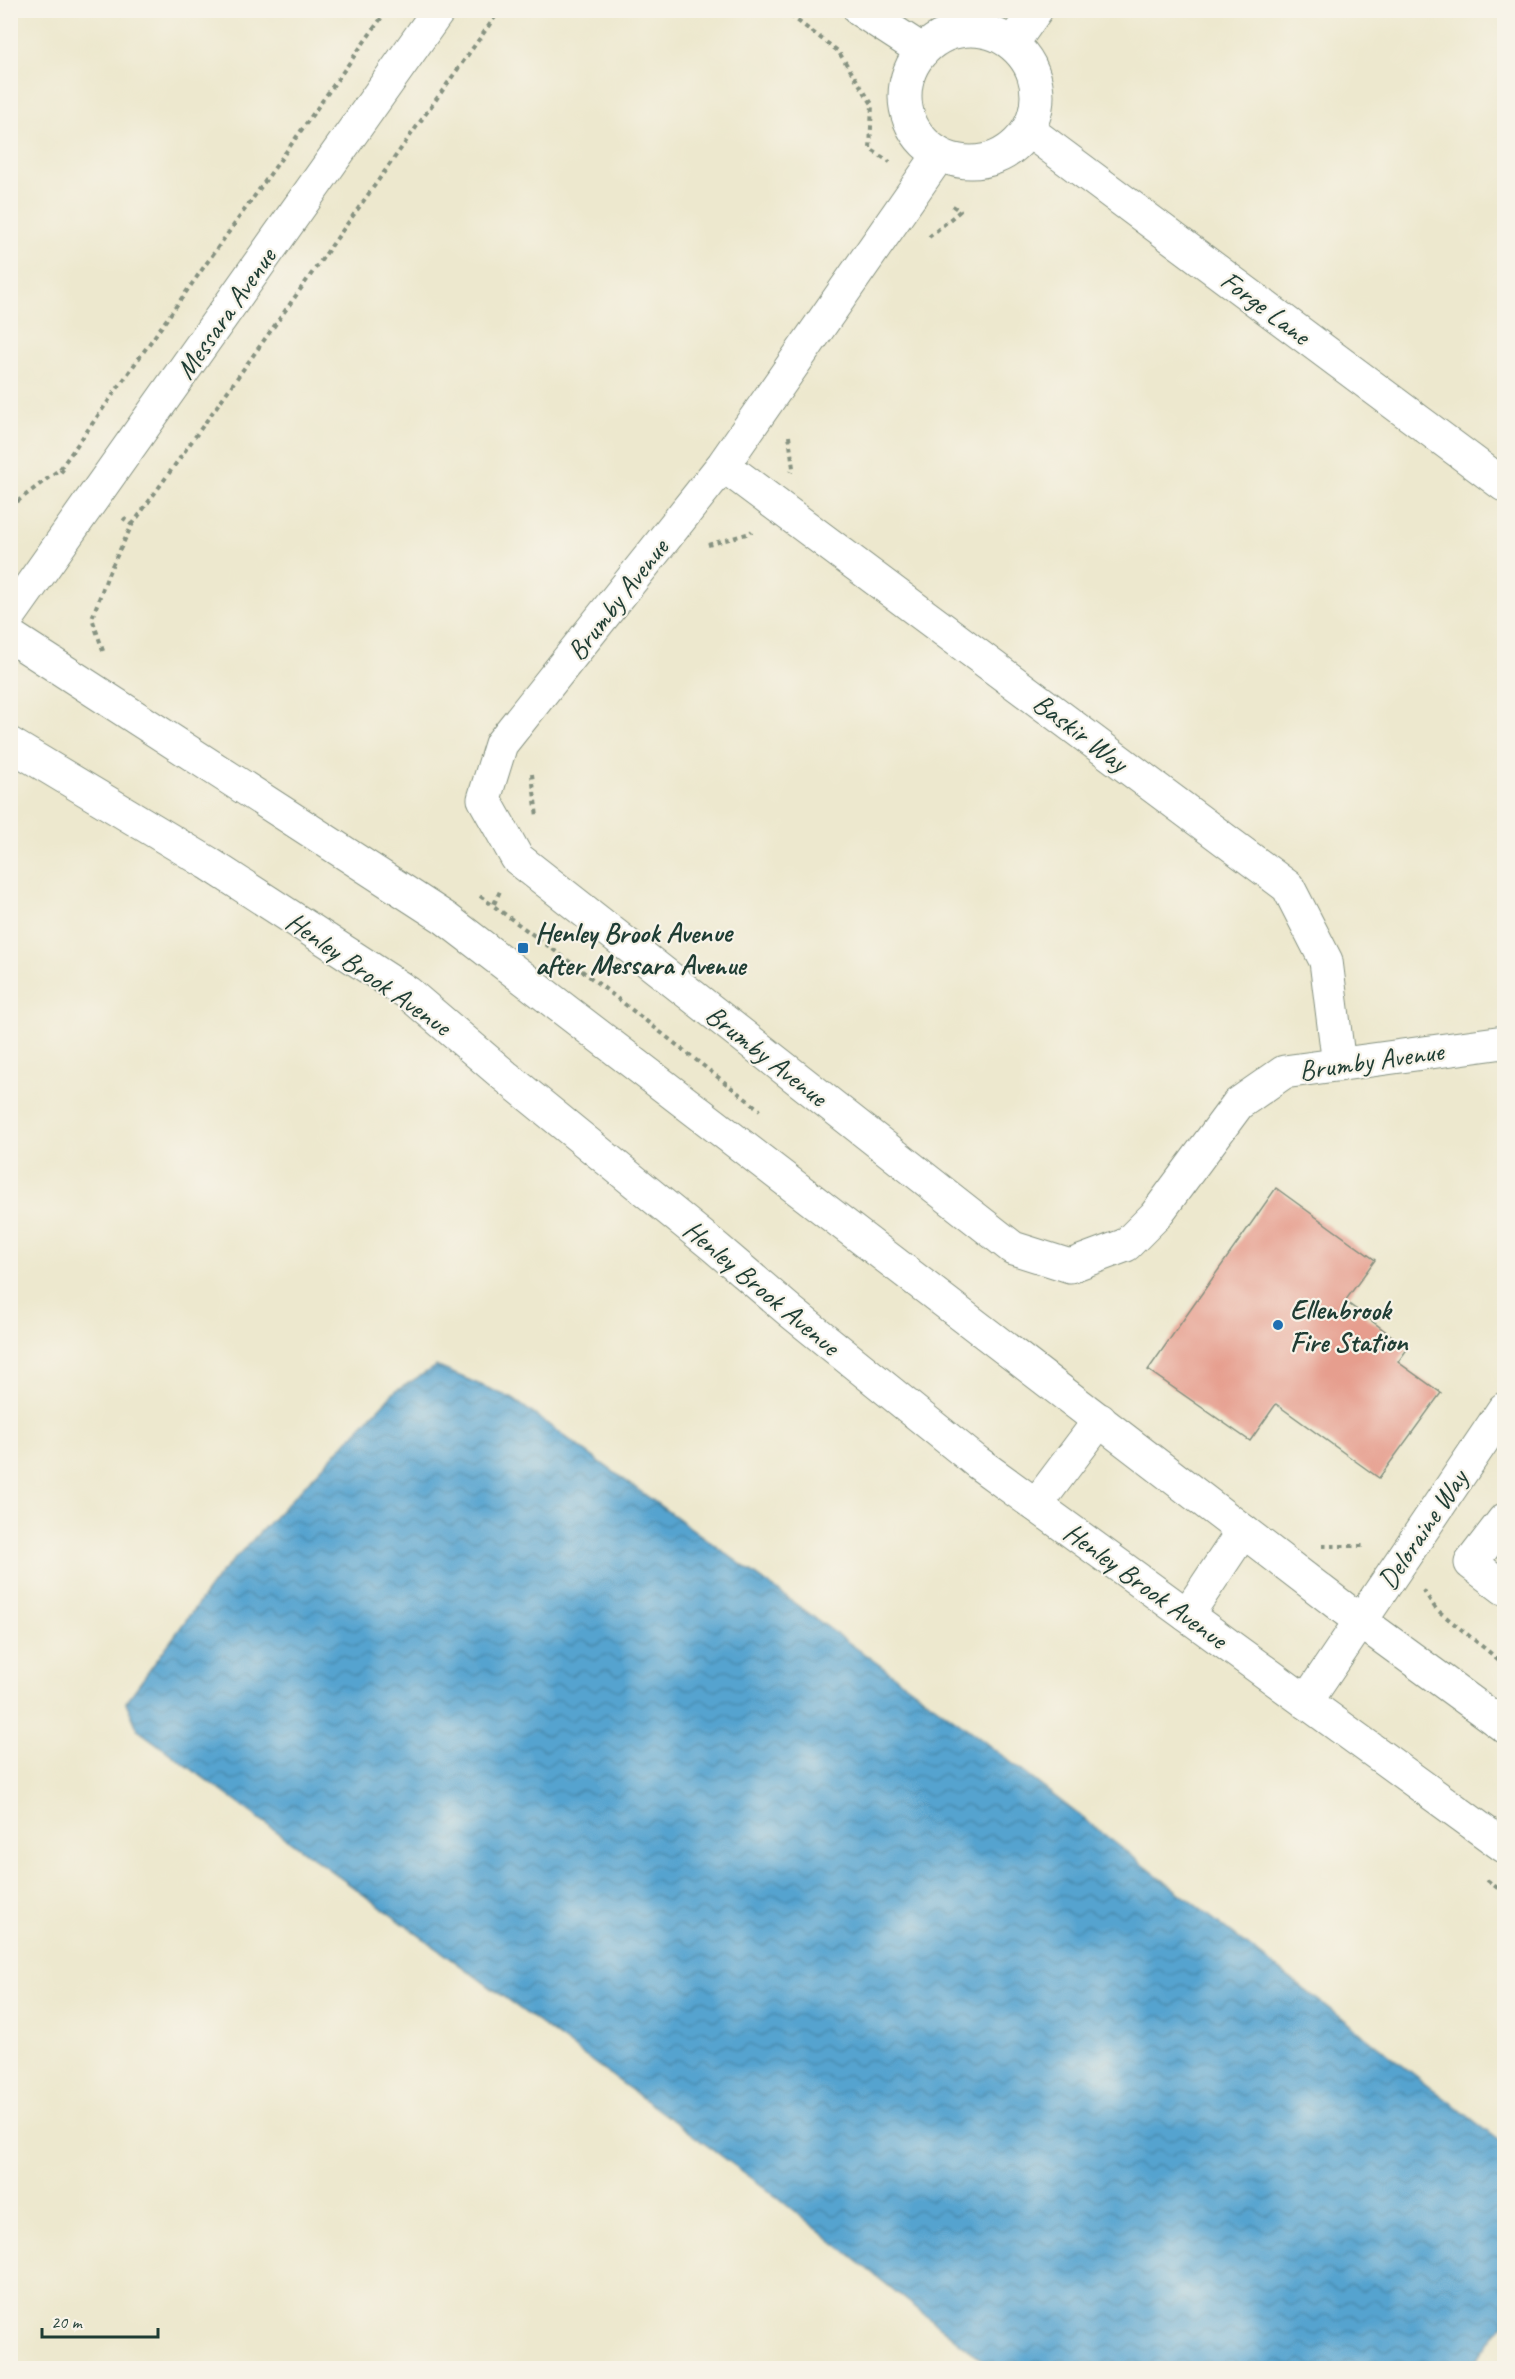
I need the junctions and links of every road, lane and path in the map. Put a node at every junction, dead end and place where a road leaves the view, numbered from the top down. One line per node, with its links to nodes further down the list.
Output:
1 (387, 10): 11 (path)
2 (439, 10): 13 (street, Messara Avenue)
3 (500, 10): 15 (path)
4 (860, 10): 7 (street)
5 (1036, 10): 6 (street)
6 (1012, 44): 7 (street); 8 (street)
7 (922, 51): 9 (street)
8 (1028, 130): 9 (street); 12 (street, Forge Lane)
9 (939, 155): 10 (street, Brumby Avenue)
10 (723, 465): 22 (street, Baskir Way); 22 (street, Brumby Avenue)
11 (60, 469): 13 (path); 14 (path)
12 (1504, 485)
13 (95, 496): 15 (path); 16 (street, Messara Avenue)
14 (10, 507)
15 (132, 525): 18 (path)
16 (10, 615)
17 (10, 636): 25 (street)
18 (105, 657)
19 (10, 744): 26 (street, Henley Brook Avenue)
20 (474, 891): 23 (path)
21 (1504, 1042): 22 (street, Brumby Avenue)
22 (1339, 1065)
23 (769, 1118)
24 (1504, 1409): 30 (street, Deloraine Way)
25 (1100, 1420): 26 (street); 28 (street)
26 (1036, 1505): 32 (street, Henley Brook Avenue)
27 (1504, 1520): 31 (street)
28 (1243, 1531): 32 (street); 33 (street)
29 (1316, 1546): 30 (path)
30 (1396, 1565): 33 (street, Deloraine Way); 34 (path)
31 (1504, 1588)
32 (1187, 1615): 35 (street, Henley Brook Avenue)
33 (1359, 1620): 35 (street, Deloraine Way); 36 (street)
34 (1504, 1664)
35 (1306, 1702): 37 (street, Henley Brook Avenue)
36 (1504, 1726)
37 (1504, 1846)

